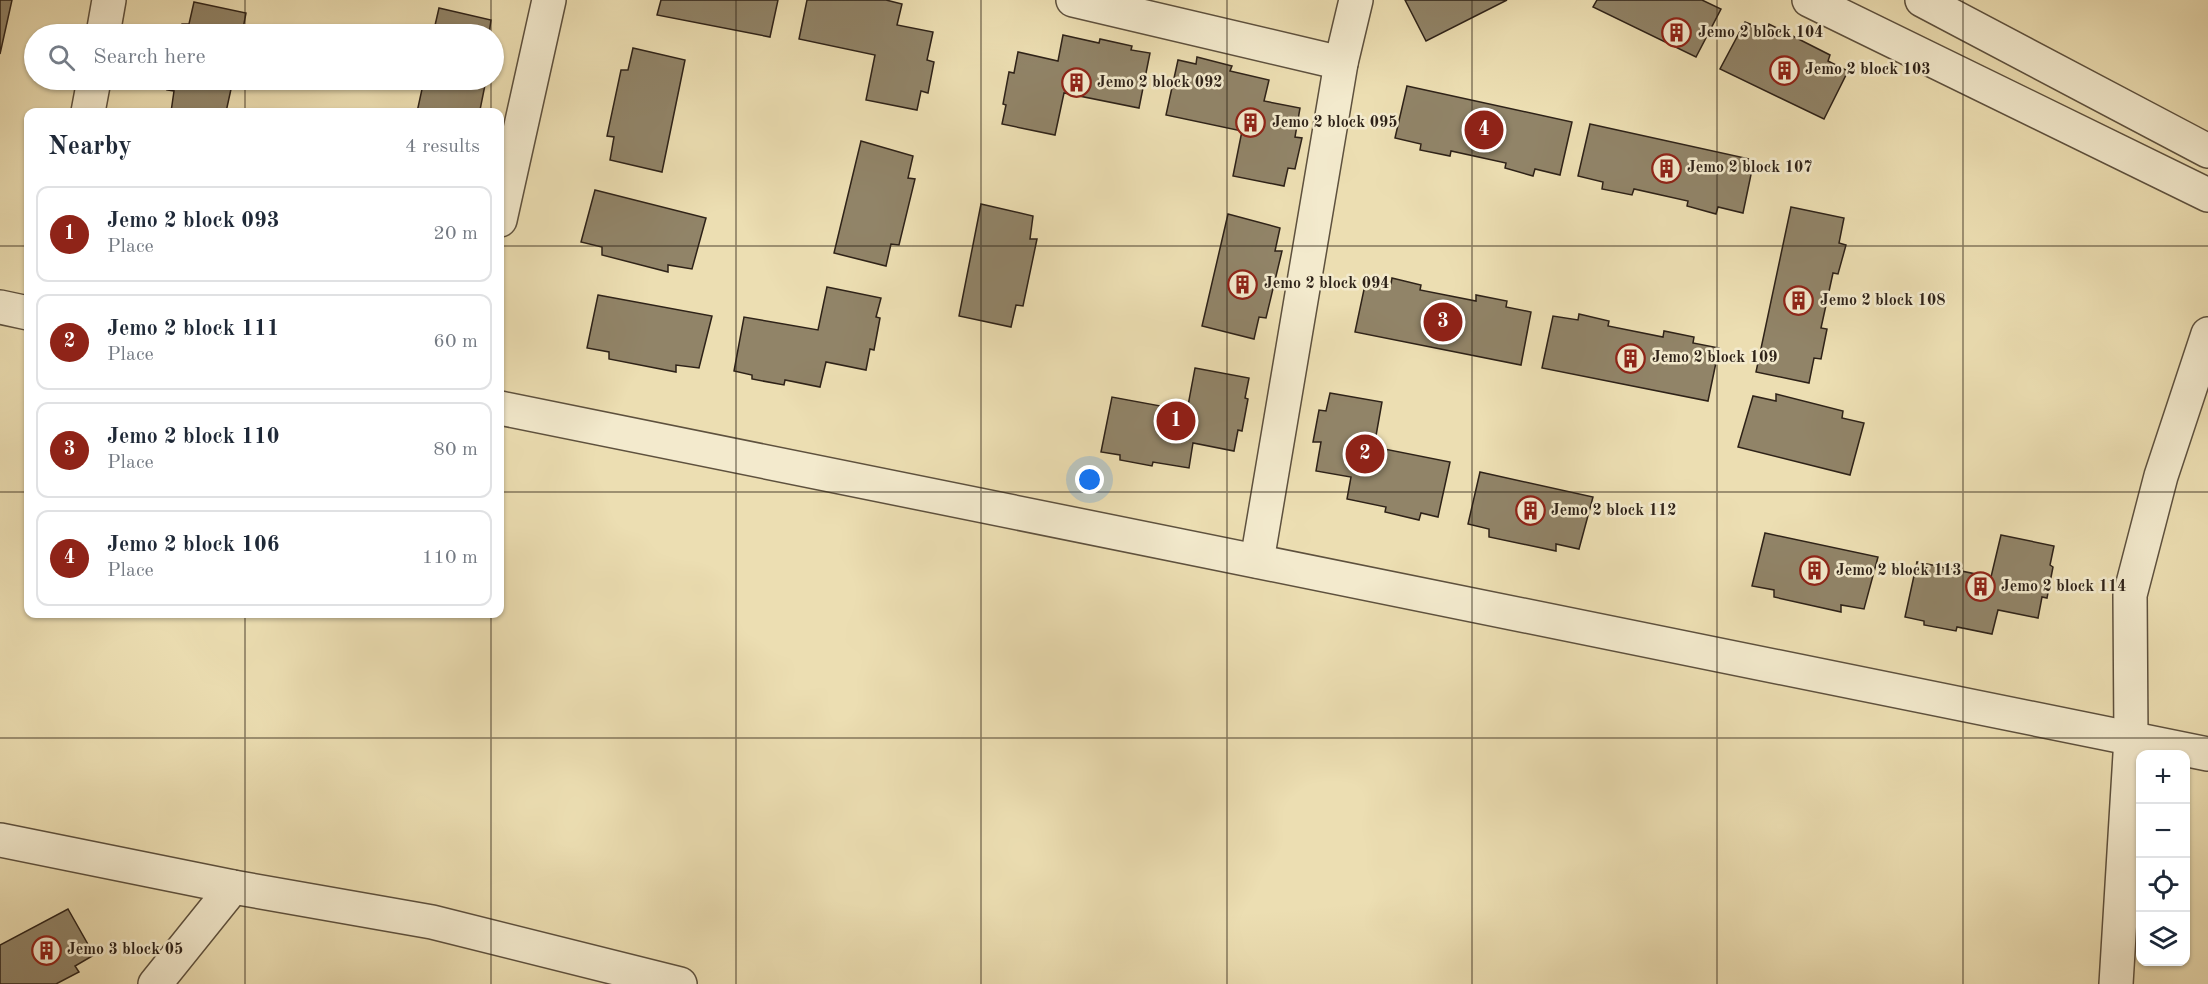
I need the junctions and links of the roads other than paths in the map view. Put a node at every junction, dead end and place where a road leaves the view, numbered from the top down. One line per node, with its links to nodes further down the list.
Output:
1 (109, 0): 7 (street)
2 (549, 0): 13 (street)
3 (1073, 0): 8 (street)
4 (1356, 0): 8 (street)
5 (1809, 0): 12 (street)
6 (1922, 0): 11 (street)
7 (105, 24)
8 (1341, 63): 18 (street)
9 (92, 90): 10 (street)
10 (89, 108)
11 (2208, 151)
12 (2208, 195)
13 (504, 202)
14 (0, 307): 15 (street)
15 (24, 312)
16 (2208, 334): 19 (street)
17 (504, 409): 18 (street)
18 (1257, 561): 19 (street)
19 (2131, 738): 20 (street); 25 (street)
20 (2208, 754)
21 (0, 840): 22 (street)
22 (233, 887): 23 (street); 24 (street)
23 (155, 984)
24 (680, 984)
25 (2116, 984)

